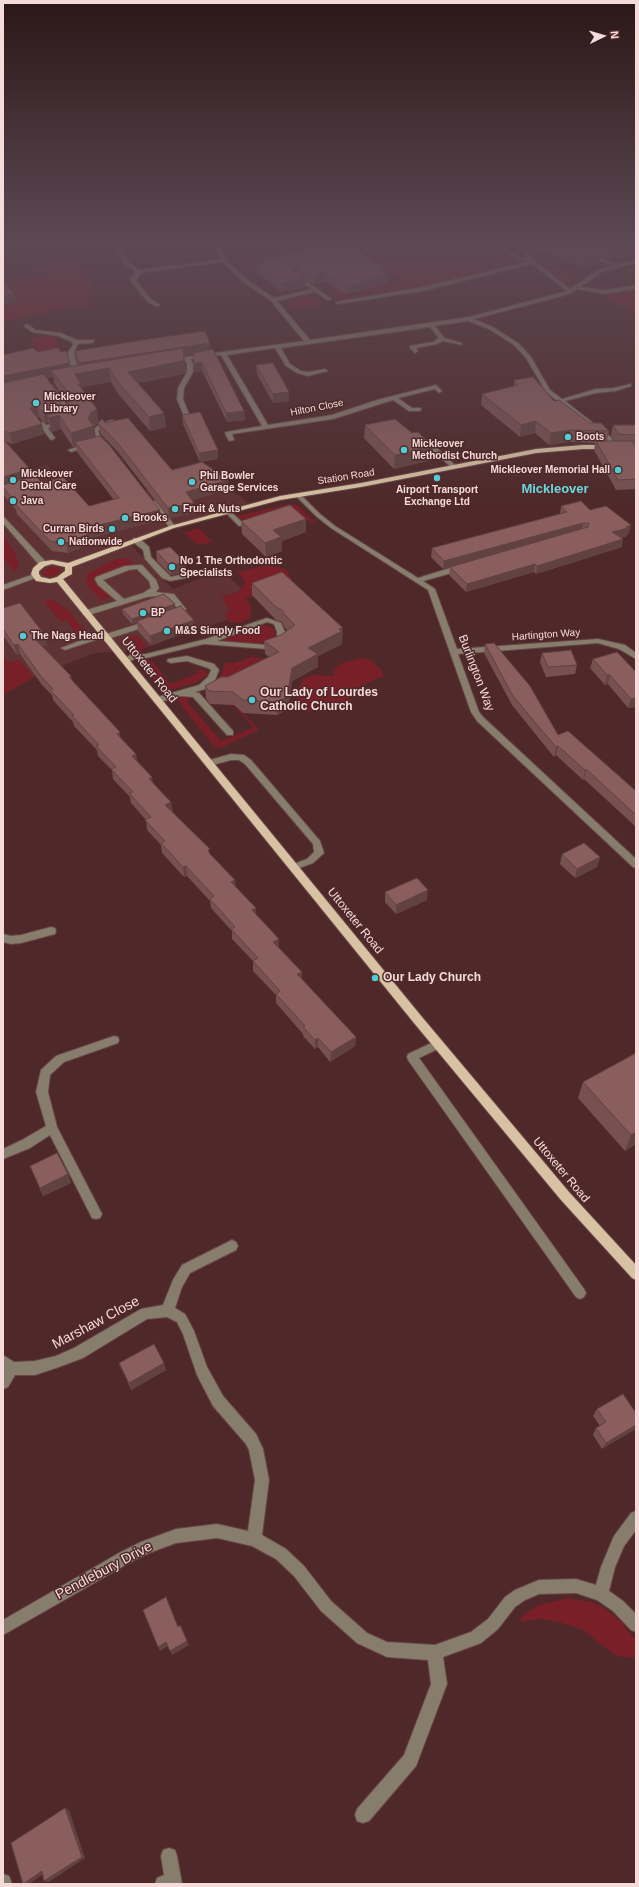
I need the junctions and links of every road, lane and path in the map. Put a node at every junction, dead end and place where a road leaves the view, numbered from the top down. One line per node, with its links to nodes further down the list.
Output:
1 (34, 331): 8 (street)
2 (299, 331): 9 (street)
3 (388, 331): 9 (street)
4 (436, 331): 6 (street)
5 (498, 331): 22 (street)
6 (442, 339): 10 (street); 12 (street)
7 (92, 341): 8 (street)
8 (76, 342): 17 (street)
9 (309, 342): 11 (street)
10 (460, 344)
11 (277, 346): 13 (street); 16 (street)
12 (415, 351)
13 (223, 353): 14 (street); 28 (street)
14 (187, 358): 15 (street); 24 (street)
15 (163, 361)
16 (326, 371)
17 (70, 376)
18 (55, 380): 27 (street)
19 (629, 385): 22 (street)
20 (439, 391): 21 (street, Hilton Close)
21 (394, 397): 23 (street); 28 (street, Hilton Close)
22 (560, 401): 33 (street)
23 (419, 409)
24 (186, 414)
25 (36, 419): 27 (street)
26 (121, 420): 31 (street)
27 (45, 427): 29 (street)
28 (266, 427): 30 (street, Hilton Close)
29 (52, 438)
30 (231, 440)
31 (102, 442): 35 (street); 36 (street)
32 (413, 444): 38 (street)
33 (613, 446): 34 (main road, Station Road); 38 (main road, Station Road)
34 (635, 447): 37 (street)
35 (71, 450)
36 (110, 450)
37 (636, 455)
38 (454, 467): 39 (main road, Station Road)
39 (298, 495): 41 (main road, Station Road); 52 (street, Burlington Way)
40 (148, 497): 44 (street)
41 (227, 511): 43 (street); 44 (main road, Station Road)
42 (3, 518): 46 (street)
43 (262, 520)
44 (172, 527): 45 (main road, Station Road)
45 (136, 540): 48 (main road, Station Road); 50 (street)
46 (43, 564): 48 (main road); 49 (main road)
47 (474, 564): 52 (street)
48 (68, 566): 51 (main road)
49 (37, 576): 51 (main road); 53 (street)
50 (182, 576)
51 (60, 579): 56 (main road, Uttoxeter Road)
52 (419, 580): 60 (street, Burlington Way)
53 (3, 588)
54 (146, 595): 55 (street); 55 (street); 57 (street)
55 (122, 602): 56 (street)
56 (86, 612): 57 (main road, Uttoxeter Road)
57 (104, 636): 59 (street); 62 (main road, Uttoxeter Road)
58 (203, 642): 58 (street); 62 (street)
59 (65, 648)
60 (454, 652): 61 (street, Hartington Way); 68 (street, Burlington Way)
61 (636, 657)
62 (125, 661): 65 (main road, Uttoxeter Road)
63 (171, 661): 64 (street)
64 (186, 693): 65 (street); 66 (street)
65 (157, 700): 67 (main road, Uttoxeter Road)
66 (230, 733)
67 (209, 763): 69 (main road, Uttoxeter Road); 69 (street)
68 (636, 865)
69 (294, 867): 73 (main road, Uttoxeter Road)
70 (51, 931): 71 (street)
71 (3, 938)
72 (114, 1040): 74 (street)
73 (438, 1044): 78 (main road, Uttoxeter Road); 79 (street)
74 (52, 1128): 75 (street); 76 (street)
75 (3, 1154)
76 (96, 1214)
77 (232, 1246): 80 (street)
78 (636, 1274)
79 (580, 1293)
80 (167, 1311): 81 (street, Marshaw Close); 84 (street)
81 (8, 1365): 82 (street, Marshaw Close)
82 (3, 1382)
83 (636, 1518): 85 (street)
84 (254, 1539): 87 (street, Pendlebury Drive); 88 (street, Pendlebury Drive)
85 (601, 1594): 86 (street, Pendlebury Drive); 88 (street, Pendlebury Drive)
86 (636, 1625)
87 (3, 1628)
88 (434, 1653): 89 (street)
89 (363, 1815)
90 (169, 1856): 91 (street)
91 (170, 1883)

